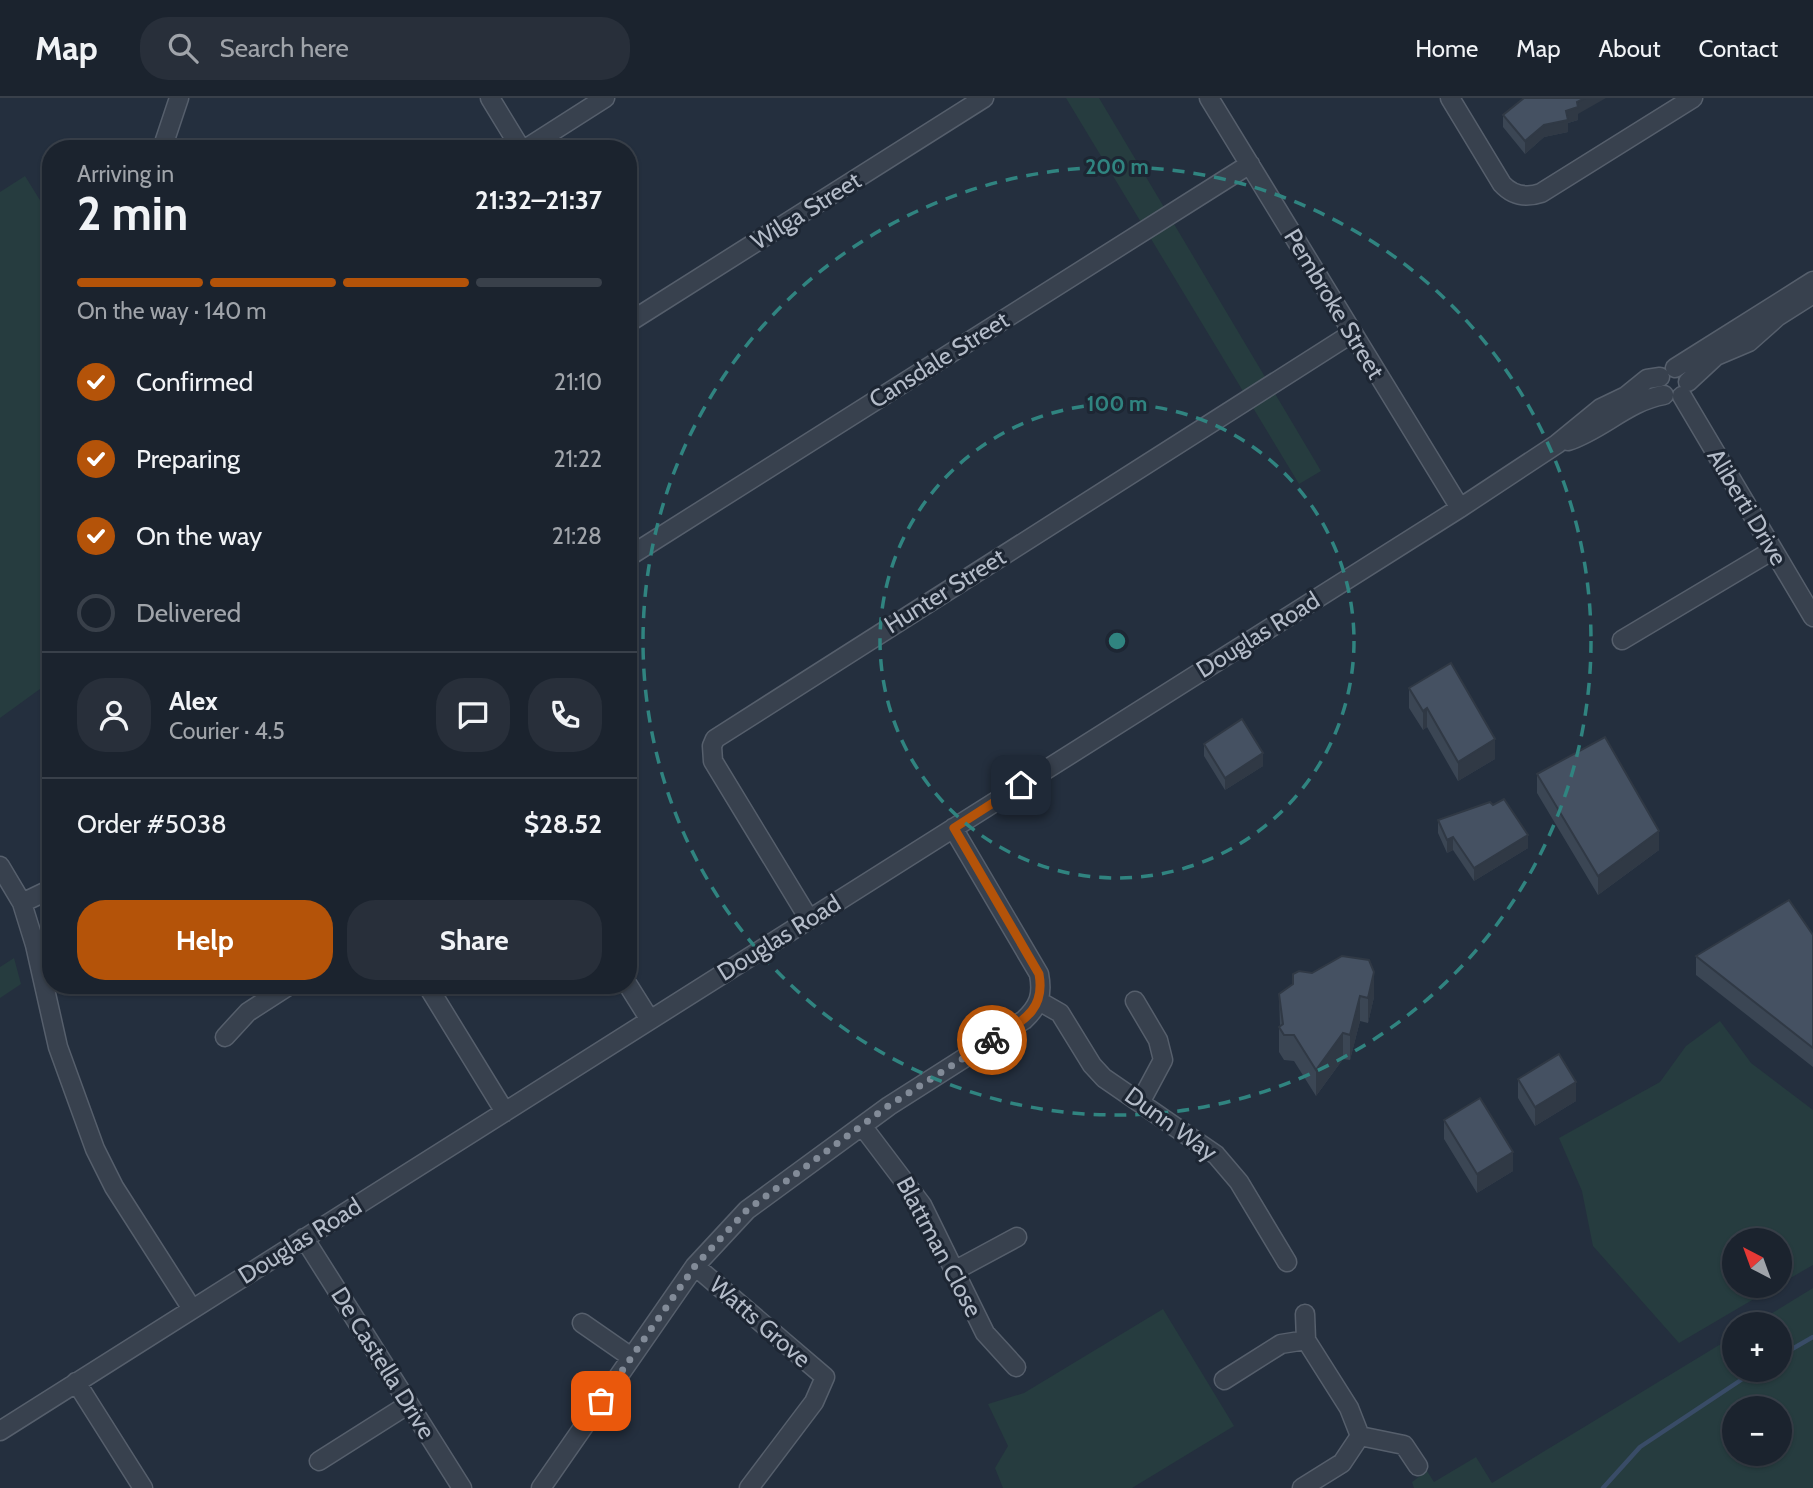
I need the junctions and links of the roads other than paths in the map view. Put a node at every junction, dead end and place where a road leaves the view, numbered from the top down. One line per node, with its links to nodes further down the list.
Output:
1 (179, 98): 8 (street)
2 (490, 98): 9 (street)
3 (606, 98): 10 (street)
4 (984, 98): 14 (street, Wilga Street)
5 (1209, 98): 11 (street, Pembroke Street)
6 (1450, 98): 7 (street)
7 (1693, 98)
8 (165, 140)
9 (517, 140)
10 (538, 140)
11 (1250, 164): 15 (street, Pembroke Street); 19 (street, Cansdale Street)
12 (1813, 281): 16 (street, Douglas Road)
13 (1813, 294): 16 (street, Douglas Road)
14 (637, 317)
15 (1351, 334): 17 (street, Pembroke Street); 26 (street, Hunter Street)
16 (1674, 384): 17 (street, Douglas Road); 18 (street, Aliberti Drive)
17 (1460, 508): 22 (street, Douglas Road)
18 (1773, 550): 20 (street, Aliberti Drive); 21 (street)
19 (637, 551)
20 (1813, 617)
21 (1622, 640)
22 (954, 828): 26 (street, Douglas Road); 33 (street)
23 (0, 866): 25 (street)
24 (42, 893): 25 (street)
25 (22, 903): 27 (street)
26 (809, 919): 34 (street, Douglas Road)
27 (42, 976)
28 (46, 994): 44 (street)
29 (276, 994): 35 (street)
30 (433, 994): 37 (street)
31 (634, 994): 34 (street)
32 (1135, 1001): 36 (street)
33 (1039, 1002): 36 (street, Dunn Way); 38 (street)
34 (650, 1020): 37 (street, Douglas Road)
35 (225, 1037)
36 (1141, 1101): 41 (street, Dunn Way)
37 (505, 1112): 40 (street, Douglas Road)
38 (863, 1127): 42 (street); 43 (street, Blattman Close)
39 (1017, 1237): 43 (street)
40 (304, 1238): 44 (street, Douglas Road); 52 (street, De Castella Drive)
41 (1287, 1262)
42 (695, 1266): 48 (street); 60 (street, Watts Grove)
43 (954, 1271): 49 (street, Blattman Close)
44 (192, 1309): 51 (street, Douglas Road)
45 (1306, 1314): 47 (street)
46 (582, 1323): 48 (street)
47 (1306, 1340): 50 (street); 54 (street)
48 (631, 1357): 59 (street)
49 (1016, 1367)
50 (1224, 1380)
51 (76, 1382): 53 (street, Douglas Road); 57 (street)
52 (409, 1404): 55 (street); 58 (street, De Castella Drive)
53 (0, 1431)
54 (1360, 1436): 56 (street); 61 (street)
55 (319, 1461)
56 (1418, 1466)
57 (143, 1488)
58 (462, 1488)
59 (541, 1488)
60 (749, 1488)
61 (1302, 1488)

